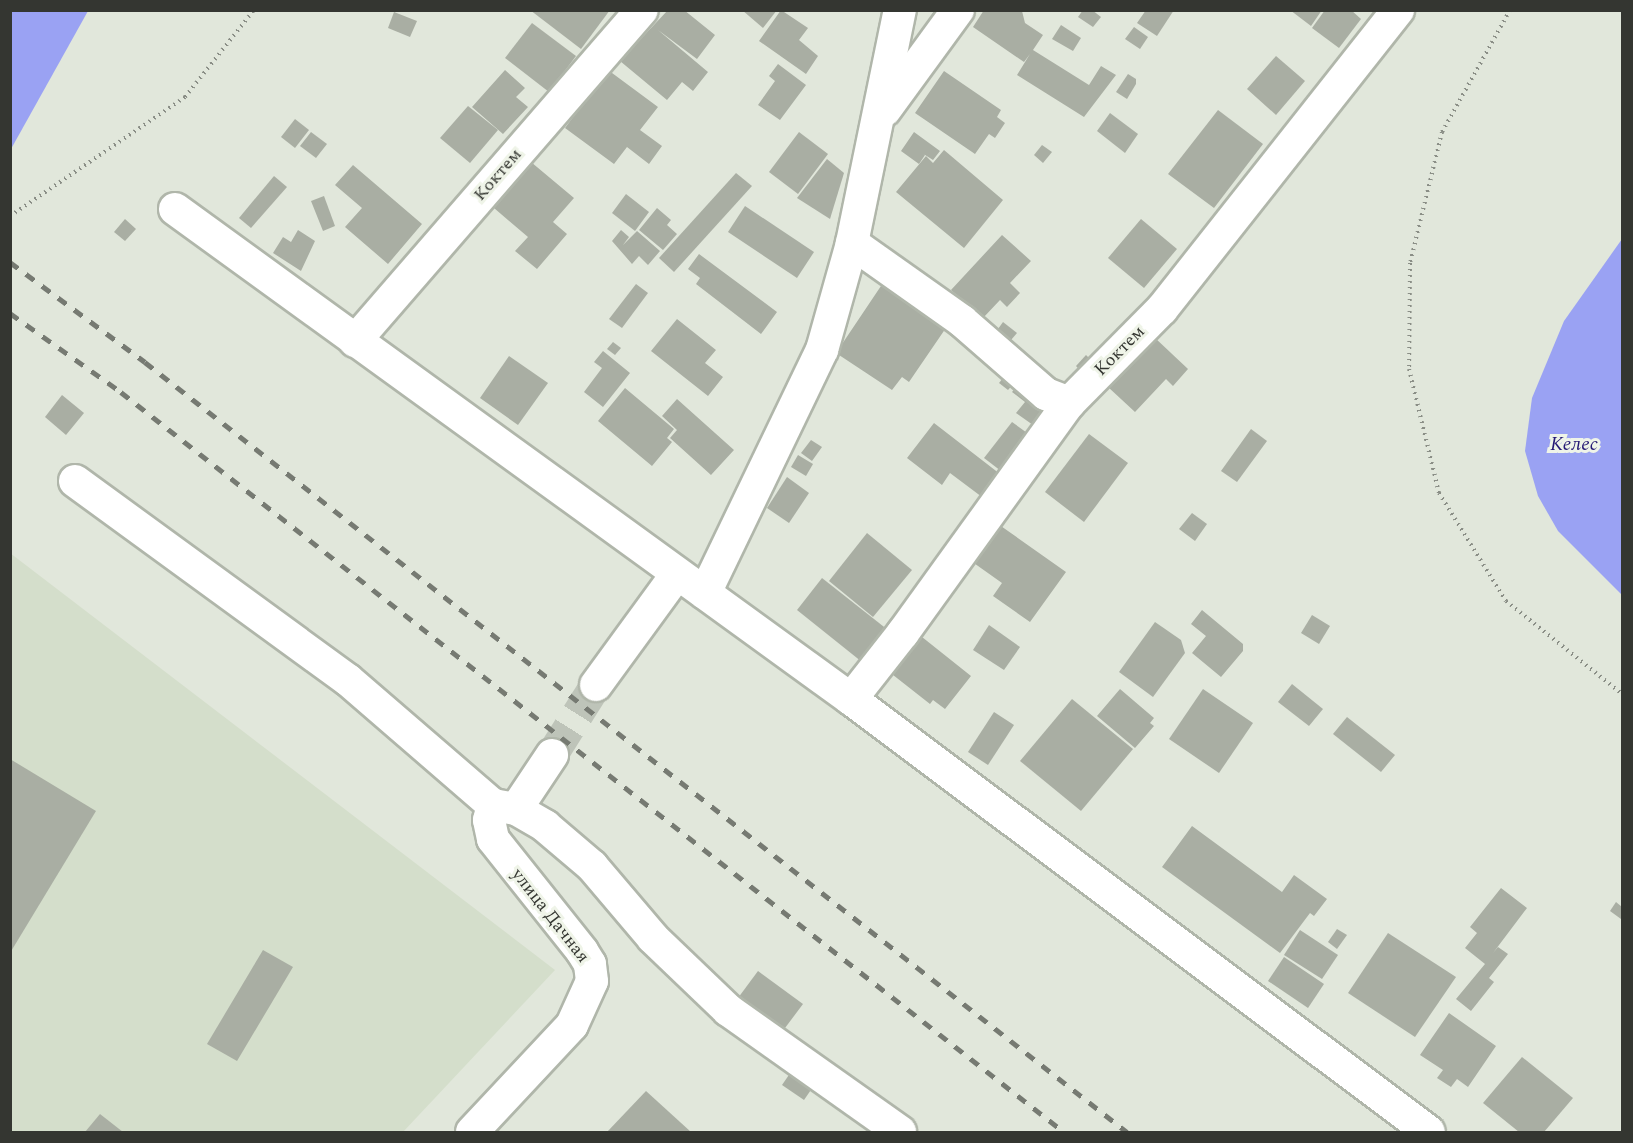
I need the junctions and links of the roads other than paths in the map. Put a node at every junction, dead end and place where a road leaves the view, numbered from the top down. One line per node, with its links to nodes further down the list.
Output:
1 (642, 10): 8 (street, Коктем)
2 (900, 10): 5 (street)
3 (958, 10): 5 (street)
4 (1398, 10): 9 (street, Коктем)
5 (879, 118): 7 (street)
6 (175, 208): 8 (street)
7 (852, 243): 9 (street); 12 (street)
8 (355, 342): 11 (street)
9 (1069, 403): 14 (street, Коктем)
10 (75, 481): 16 (street)
11 (678, 574): 12 (street); 13 (street)
12 (705, 593): 14 (street)
13 (596, 686)
14 (851, 699): 19 (street)
15 (552, 755): 16 (street)
16 (504, 807): 17 (street, улица Дачная); 18 (street)
17 (472, 1132)
18 (900, 1132)
19 (1429, 1132)

